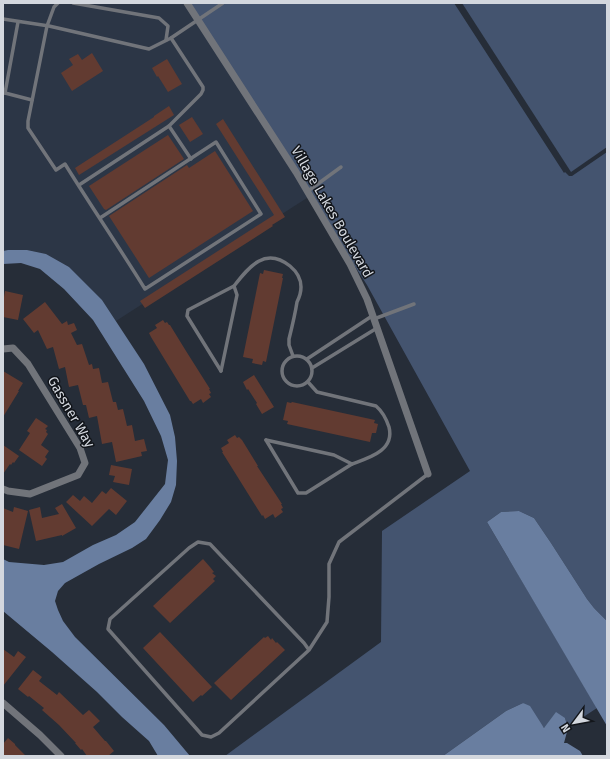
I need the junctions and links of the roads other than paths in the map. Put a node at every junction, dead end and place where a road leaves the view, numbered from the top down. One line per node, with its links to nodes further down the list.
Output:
1 (58, 3): 8 (lane)
2 (73, 3): 10 (lane)
3 (187, 3): 6 (street, Village Lakes Boulevard)
4 (223, 3): 6 (lane)
5 (3, 19): 7 (lane)
6 (198, 20): 9 (lane); 17 (street, Village Lakes Boulevard)
7 (18, 22): 8 (lane); 11 (lane)
8 (47, 26): 10 (lane); 12 (lane)
9 (171, 38): 10 (lane); 13 (lane)
10 (166, 40)
11 (4, 93): 12 (lane)
12 (32, 100): 16 (lane)
13 (169, 126): 14 (lane); 16 (lane)
14 (191, 159): 18 (lane); 18 (lane)
15 (342, 168): 17 (lane)
16 (79, 185): 18 (lane)
17 (308, 191): 21 (street, Village Lakes Boulevard)
18 (100, 218)
19 (234, 286): 19 (lane); 24 (lane)
20 (414, 304): 21 (lane)
21 (373, 318): 22 (street, Village Lakes Boulevard); 25 (lane)
22 (377, 328): 26 (lane); 29 (street, Village Lakes Boulevard)
23 (3, 348): 30 (street, Gassner Way)
24 (293, 356): 25 (lane); 27 (lane)
25 (307, 359): 26 (lane)
26 (312, 368): 27 (lane)
27 (308, 382): 28 (lane)
28 (352, 464): 28 (lane)
29 (428, 474): 31 (lane)
30 (3, 489)
31 (309, 650): 31 (lane)
32 (3, 703): 33 (street)
33 (61, 756)

